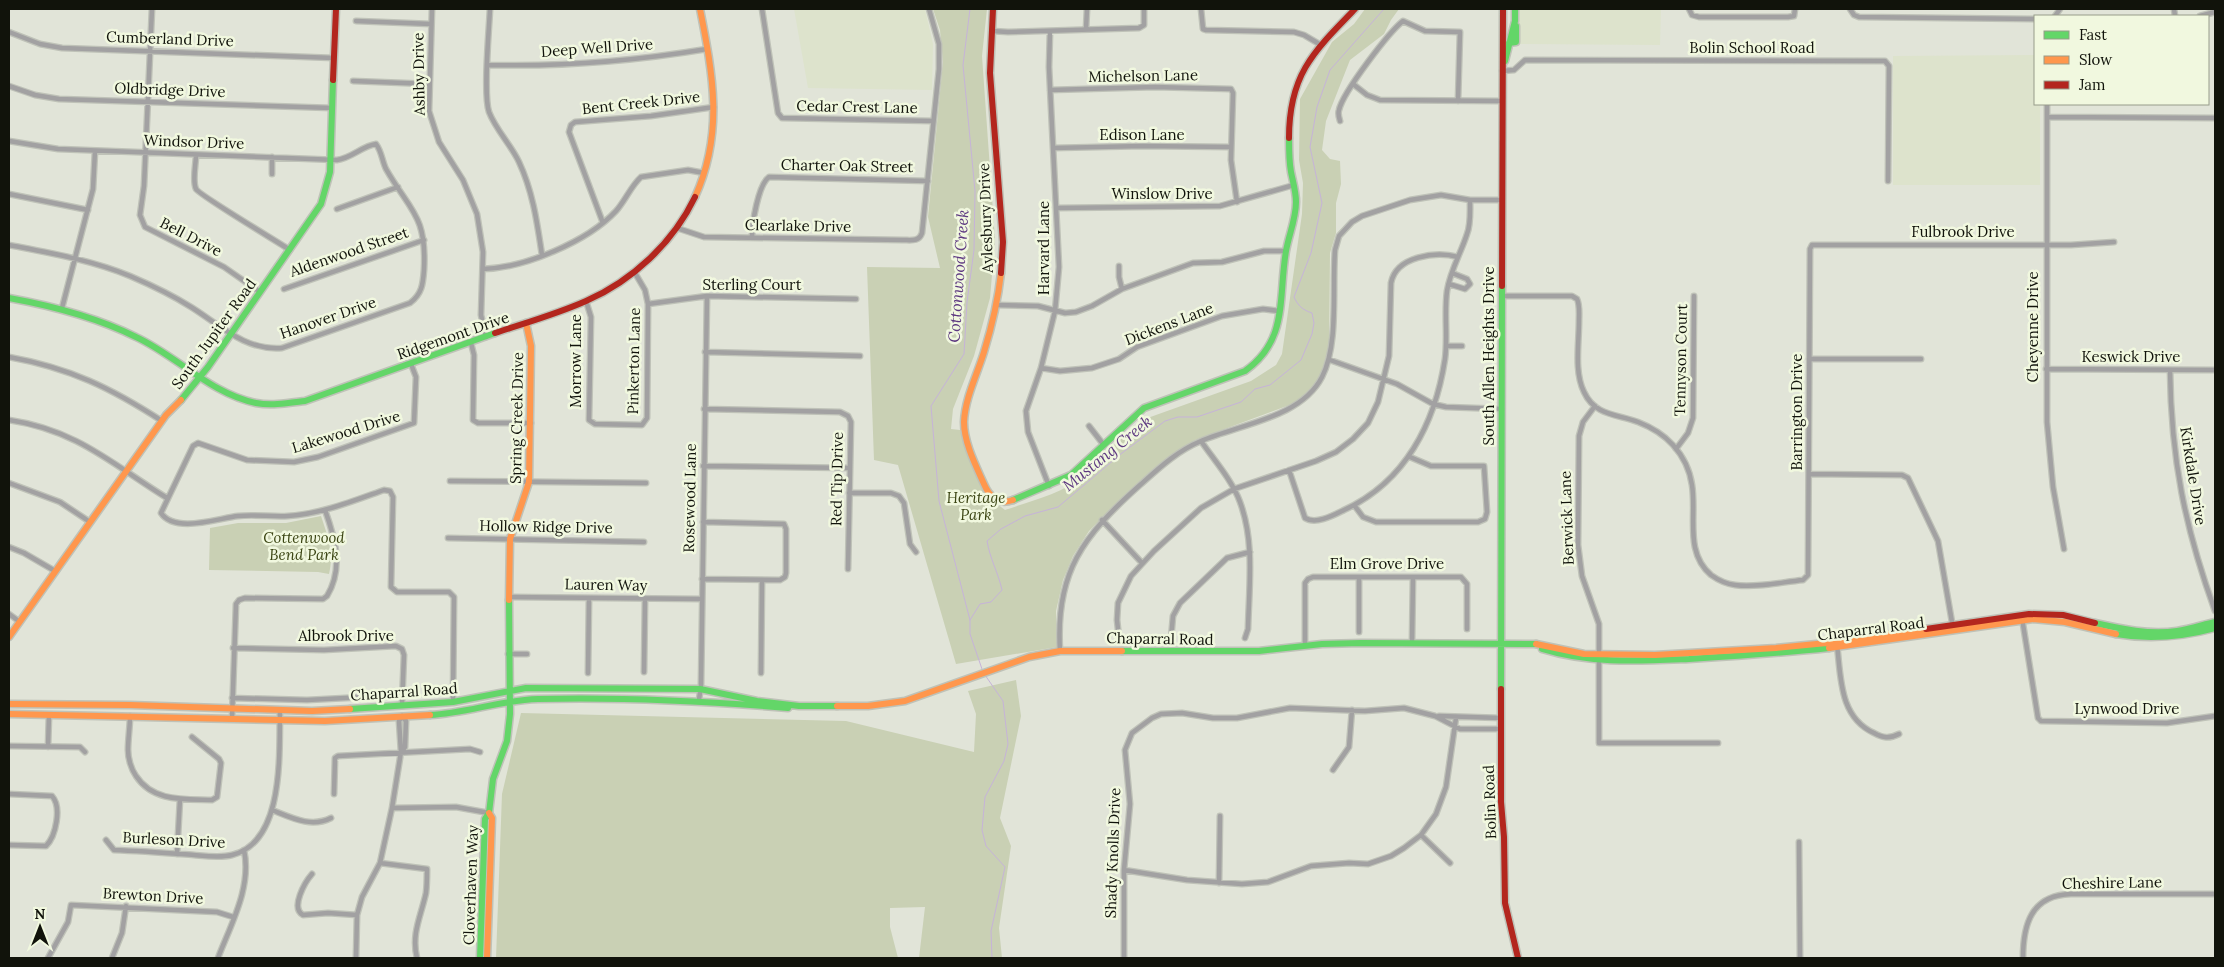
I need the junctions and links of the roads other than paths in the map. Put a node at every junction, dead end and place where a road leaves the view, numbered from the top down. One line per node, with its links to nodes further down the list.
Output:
1 (152, 9): 28 (street, Bell Drive)
2 (336, 9): 29 (street, South Jupiter Road)
3 (432, 9): 20 (street, Ashby Drive)
4 (490, 9): 30 (street)
5 (700, 9): 27 (street, Ridgemont Drive)
6 (762, 9): 45 (street, Cedar Crest Lane)
7 (929, 9): 45 (street)
8 (993, 9): 22 (street, Aylesbury Drive)
9 (1086, 9): 21 (street)
10 (1144, 9): 21 (street)
11 (1201, 9): 26 (street)
12 (1355, 9): 26 (street)
13 (1503, 9): 25 (street); 31 (street, South Allen Heights Drive)
14 (1516, 9): 25 (street, South Allen Heights Drive)
15 (1689, 9): 16 (street)
16 (1795, 9)
17 (1850, 9): 18 (street)
18 (2034, 19)
19 (356, 21): 20 (street)
20 (431, 24): 33 (street, Ashby Drive)
21 (1086, 29): 23 (street)
22 (992, 31): 23 (street); 97 (street, Aylesbury Drive)
23 (1050, 31): 36 (street, Harvard Lane)
24 (9, 32): 28 (street, Cumberland Drive)
25 (1509, 43): 31 (street, South Allen Heights Drive)
26 (1321, 45): 60 (street)
27 (707, 50): 30 (street, Deep Well Drive); 41 (street, Ridgemont Drive)
28 (150, 51): 29 (street, Cumberland Drive); 39 (street, Bell Drive)
29 (334, 58): 42 (street, South Jupiter Road)
30 (488, 65): 79 (street)
31 (1502, 70): 38 (street, South Allen Heights Drive); 59 (street, Bolin School Road)
32 (353, 81): 33 (street)
33 (429, 84): 83 (street, Ashby Drive)
34 (1353, 84): 37 (street); 37 (street); 46 (street)
35 (9, 86): 39 (street, Oldbridge Drive)
36 (1050, 90): 49 (street, Harvard Lane); 50 (street, Michelson Lane)
37 (1458, 101): 38 (street)
38 (1502, 101): 64 (street, South Allen Heights Drive)
39 (148, 102): 42 (street, Oldbridge Drive); 52 (street, Bell Drive)
40 (2047, 105): 43 (street, Cheyenne Drive)
41 (714, 107): 56 (street, Ridgemont Drive); 69 (street, Bent Creek Drive)
42 (332, 108): 55 (street, South Jupiter Road)
43 (2047, 116): 44 (street); 76 (street, Cheyenne Drive)
44 (2215, 118)
45 (933, 121): 58 (street)
46 (1340, 121)
47 (9, 140): 51 (street, Windsor Drive)
48 (376, 144): 55 (street, Windsor Drive); 61 (street, Hanover Drive)
49 (1053, 148): 50 (street, Edison Lane); 66 (street, Harvard Lane)
50 (1231, 148): 65 (street)
51 (95, 151): 52 (street, Windsor Drive); 68 (street)
52 (145, 153): 53 (street, Windsor Drive); 89 (street, Bell Drive)
53 (196, 155): 54 (street, Windsor Drive); 77 (street)
54 (272, 157): 55 (street, Windsor Drive); 57 (street)
55 (330, 159): 77 (street, South Jupiter Road)
56 (704, 173): 69 (street); 70 (street, Ridgemont Drive)
57 (272, 174)
58 (928, 181): 71 (street, Charter Oak Street); 71 (street, Clearlake Drive)
59 (1888, 181)
60 (1294, 185): 65 (street, Winslow Drive); 78 (street)
61 (398, 187): 67 (street); 72 (street, Hanover Drive)
62 (9, 194): 68 (street)
63 (1470, 200): 64 (street); 80 (street); 112 (street)
64 (1502, 200): 91 (street, South Allen Heights Drive)
65 (1237, 202): 66 (street, Winslow Drive)
66 (1057, 208): 99 (street, Harvard Lane)
67 (337, 209)
68 (88, 210): 81 (street)
69 (603, 223): 79 (street)
70 (677, 228): 71 (street, Clearlake Drive); 84 (street, Ridgemont Drive)
71 (752, 237)
72 (424, 240): 87 (street, Aldenwood Street); 102 (street, Hanover Drive)
73 (2114, 242): 76 (street, Fulbrook Drive)
74 (9, 245): 81 (street, Hanover Drive)
75 (1812, 245): 76 (street, Fulbrook Drive); 110 (street, Barrington Drive)
76 (2046, 245): 115 (street, Cheyenne Drive)
77 (290, 250): 89 (street, South Jupiter Road)
78 (1286, 251): 88 (street); 100 (street)
79 (542, 255): 83 (street)
80 (1458, 257): 85 (street); 119 (street)
81 (76, 258): 98 (street); 102 (street, Hanover Drive)
82 (1119, 266): 88 (street)
83 (483, 269): 103 (street, Ashby Drive)
84 (635, 273): 95 (street, Ridgemont Drive); 96 (street, Pinkerton Lane)
85 (1452, 274): 86 (street); 86 (street)
86 (1449, 284): 105 (street)
87 (284, 289)
88 (1122, 289): 99 (street)
89 (260, 292): 102 (street, South Jupiter Road)
90 (706, 296): 94 (street, Sterling Court); 96 (street, Sterling Court); 107 (street, Rosewood Lane)
91 (1502, 296): 121 (street); 122 (street, South Allen Heights Drive)
92 (1694, 296): 131 (street, Tennyson Court)
93 (9, 298): 98 (street, Ridgemont Drive)
94 (856, 299)
95 (586, 301): 101 (street, Ridgemont Drive); 126 (street, Morrow Lane)
96 (648, 304): 126 (street, Pinkerton Lane)
97 (996, 305): 99 (street); 142 (street, Aylesbury Drive)
98 (62, 308): 118 (street, Ridgemont Drive)
99 (1055, 311): 114 (street, Harvard Lane)
100 (1280, 312): 114 (street, Dickens Lane); 130 (street)
101 (526, 323): 103 (street, Ridgemont Drive); 127 (street, Spring Creek Drive)
102 (231, 334): 118 (street, South Jupiter Road)
103 (486, 337): 104 (street, Ridgemont Drive)
104 (471, 343): 113 (street, Ridgemont Drive); 127 (street)
105 (1446, 346): 106 (street); 120 (street)
106 (1462, 346)
107 (705, 352): 108 (street); 123 (street, Rosewood Lane)
108 (860, 356)
109 (9, 357): 125 (street)
110 (1809, 359): 111 (street); 137 (street, Barrington Drive)
111 (1921, 359)
112 (1330, 360): 119 (street); 129 (street)
113 (411, 364): 118 (street, Ridgemont Drive); 145 (street, Lakewood Drive)
114 (1041, 368): 142 (street, Harvard Lane)
115 (2046, 369): 116 (street, Keswick Drive); 155 (street, Cheyenne Drive)
116 (2170, 370): 117 (street, Keswick Drive); 169 (street, Kirkdale Drive)
117 (2215, 370)
118 (201, 376): 125 (street, South Jupiter Road)
119 (1383, 379): 120 (street); 135 (street)
120 (1433, 404): 122 (street); 132 (street)
121 (1595, 406): 131 (street); 188 (street, Berwick Lane)
122 (1501, 409): 181 (street, South Allen Heights Drive)
123 (704, 410): 133 (street, Rosewood Lane); 134 (street, Red Tip Drive)
124 (9, 420): 136 (street)
125 (162, 421): 136 (street, South Jupiter Road)
126 (645, 422)
127 (531, 423): 140 (street, Spring Creek Drive)
128 (1090, 426): 130 (street)
129 (1201, 441): 143 (street); 148 (street)
130 (1103, 444): 142 (street)
131 (1676, 449): 137 (street, Barrington Drive)
132 (1410, 457): 146 (street); 146 (street)
133 (703, 466): 134 (street); 150 (street, Rosewood Lane)
134 (850, 468): 144 (street, Red Tip Drive)
135 (1289, 470): 143 (street); 146 (street)
136 (127, 471): 145 (street); 149 (street, South Jupiter Road)
137 (1809, 474): 174 (street)
138 (450, 481): 140 (street)
139 (9, 482): 149 (street)
140 (530, 482): 141 (street); 152 (street, Spring Creek Drive)
141 (646, 483)
142 (1049, 486)
143 (1234, 489): 157 (street); 158 (street)
144 (850, 493): 156 (street); 159 (street, Red Tip Drive)
145 (167, 498): 147 (street)
146 (1354, 505)
147 (325, 510): 184 (street); 198 (street)
148 (1102, 520): 158 (street); 185 (street)
149 (90, 522): 160 (street, South Jupiter Road)
150 (702, 522): 163 (street, Rosewood Lane); 164 (street)
151 (448, 538): 152 (street, Hollow Ridge Drive)
152 (510, 539): 153 (street, Hollow Ridge Drive); 165 (street, Spring Creek Drive)
153 (644, 542)
154 (9, 547): 160 (street)
155 (2064, 548)
156 (916, 552)
157 (1250, 552): 158 (street); 179 (street)
158 (1142, 563)
159 (848, 569)
160 (55, 571): 172 (street, South Jupiter Road)
161 (1359, 577): 162 (street, Elm Grove Drive); 177 (street); 183 (street, Elm Grove Drive)
162 (1413, 577): 176 (street, Elm Grove Drive); 180 (street)
163 (702, 579): 164 (street); 168 (street, Rosewood Lane)
164 (762, 580): 191 (street)
165 (509, 596): 166 (street, Lauren Way); 186 (street, Spring Creek Drive)
166 (589, 598): 167 (street, Lauren Way); 190 (street)
167 (645, 598): 168 (street, Lauren Way); 189 (street)
168 (702, 599): 192 (street, Rosewood Lane)
169 (2215, 611)
170 (9, 614): 172 (street)
171 (2022, 617): 173 (street, Chaparral Road); 174 (street, Chaparral Road); 175 (street, Chaparral Road); 211 (street, Lynwood Drive)
172 (20, 622): 178 (street, South Jupiter Road)
173 (2215, 622)
174 (1953, 628): 182 (street, Chaparral Road)
175 (2215, 628)
176 (1467, 629)
177 (1358, 632)
178 (9, 637)
179 (1246, 638)
180 (1412, 643): 181 (street, Chaparral Road); 183 (street, Chaparral Road)
181 (1502, 644): 188 (street, Chaparral Road); 214 (street, Bolin Road)
182 (1837, 644): 188 (street, Chaparral Road); 220 (street)
183 (1305, 646): 185 (street, Chaparral Road)
184 (234, 648): 194 (street, Albrook Drive); 195 (street)
185 (1060, 651): 202 (street, Chaparral Road)
186 (508, 654): 187 (street); 193 (street, Spring Creek Drive)
187 (527, 654)
188 (1600, 658): 222 (street, Berwick Lane)
189 (644, 672)
190 (588, 673)
191 (761, 673)
192 (700, 689): 193 (street, Chaparral Road); 197 (street, Rosewood Lane); 202 (street, Chaparral Road)
193 (508, 690): 196 (street, Cloverhaven Way); 198 (street, Chaparral Road)
194 (403, 695): 195 (street); 201 (street, Albrook Drive)
195 (232, 698): 203 (street)
196 (509, 700): 197 (street, Chaparral Road); 209 (street, Chaparral Road); 234 (street, Cloverhaven Way)
197 (699, 700): 202 (street, Chaparral Road)
198 (453, 702): 201 (street, Chaparral Road)
199 (9, 704): 200 (street, Chaparral Road)
200 (130, 705): 203 (street, Chaparral Road); 208 (street)
201 (402, 705): 204 (street, Chaparral Road); 209 (street)
202 (799, 706)
203 (232, 708): 204 (street, Chaparral Road); 215 (street)
204 (280, 710): 216 (street)
205 (1352, 710): 210 (street); 228 (street); 245 (street, Shady Knolls Drive)
206 (9, 714): 207 (street, Chaparral Road)
207 (49, 715): 208 (street, Chaparral Road); 224 (street)
208 (130, 716): 215 (street, Chaparral Road); 231 (street)
209 (402, 716): 216 (street, Chaparral Road); 226 (street)
210 (1435, 716): 212 (street); 217 (street)
211 (2215, 716)
212 (1456, 718): 213 (street); 217 (street)
213 (1486, 718): 214 (street); 218 (street)
214 (1501, 718): 219 (street, Bolin Road)
215 (232, 719): 216 (street, Chaparral Road)
216 (280, 720): 233 (street)
217 (1456, 726): 218 (street); 237 (street)
218 (1486, 729): 219 (street)
219 (1501, 729): 260 (street, Bolin Road)
220 (1899, 734)
221 (192, 737): 231 (street)
222 (1718, 743)
223 (9, 746): 224 (street)
224 (48, 747): 225 (street)
225 (85, 752)
226 (401, 752): 227 (street); 230 (street); 232 (street)
227 (480, 752)
228 (1333, 770)
229 (9, 794): 240 (street)
230 (334, 794)
231 (180, 799): 242 (street)
232 (392, 808): 234 (street); 243 (street)
233 (272, 810): 236 (street); 241 (street)
234 (489, 813): 257 (street, Cloverhaven Way); 258 (street, Cloverhaven Way)
235 (1220, 816): 247 (street)
236 (331, 818)
237 (1421, 835): 244 (street); 247 (street)
238 (106, 840): 242 (street, Burleson Drive)
239 (1799, 842): 261 (street)
240 (9, 845)
241 (244, 850): 242 (street, Burleson Drive); 251 (street)
242 (177, 854)
243 (380, 863): 250 (street); 256 (street)
244 (1450, 863)
245 (1124, 870): 247 (street); 259 (street, Shady Knolls Drive)
246 (312, 874): 250 (street)
247 (1218, 883)
248 (2215, 894): 262 (street, Cheshire Lane)
249 (126, 906): 251 (street, Brewton Drive); 252 (street, Brewton Drive); 253 (street)
250 (357, 915): 255 (street)
251 (233, 918): 254 (street)
252 (48, 958)
253 (112, 958)
254 (218, 958)
255 (356, 958)
256 (417, 958)
257 (480, 958)
258 (487, 958)
259 (1124, 958)
260 (1518, 958)
261 (1800, 958)
262 (2023, 958)

